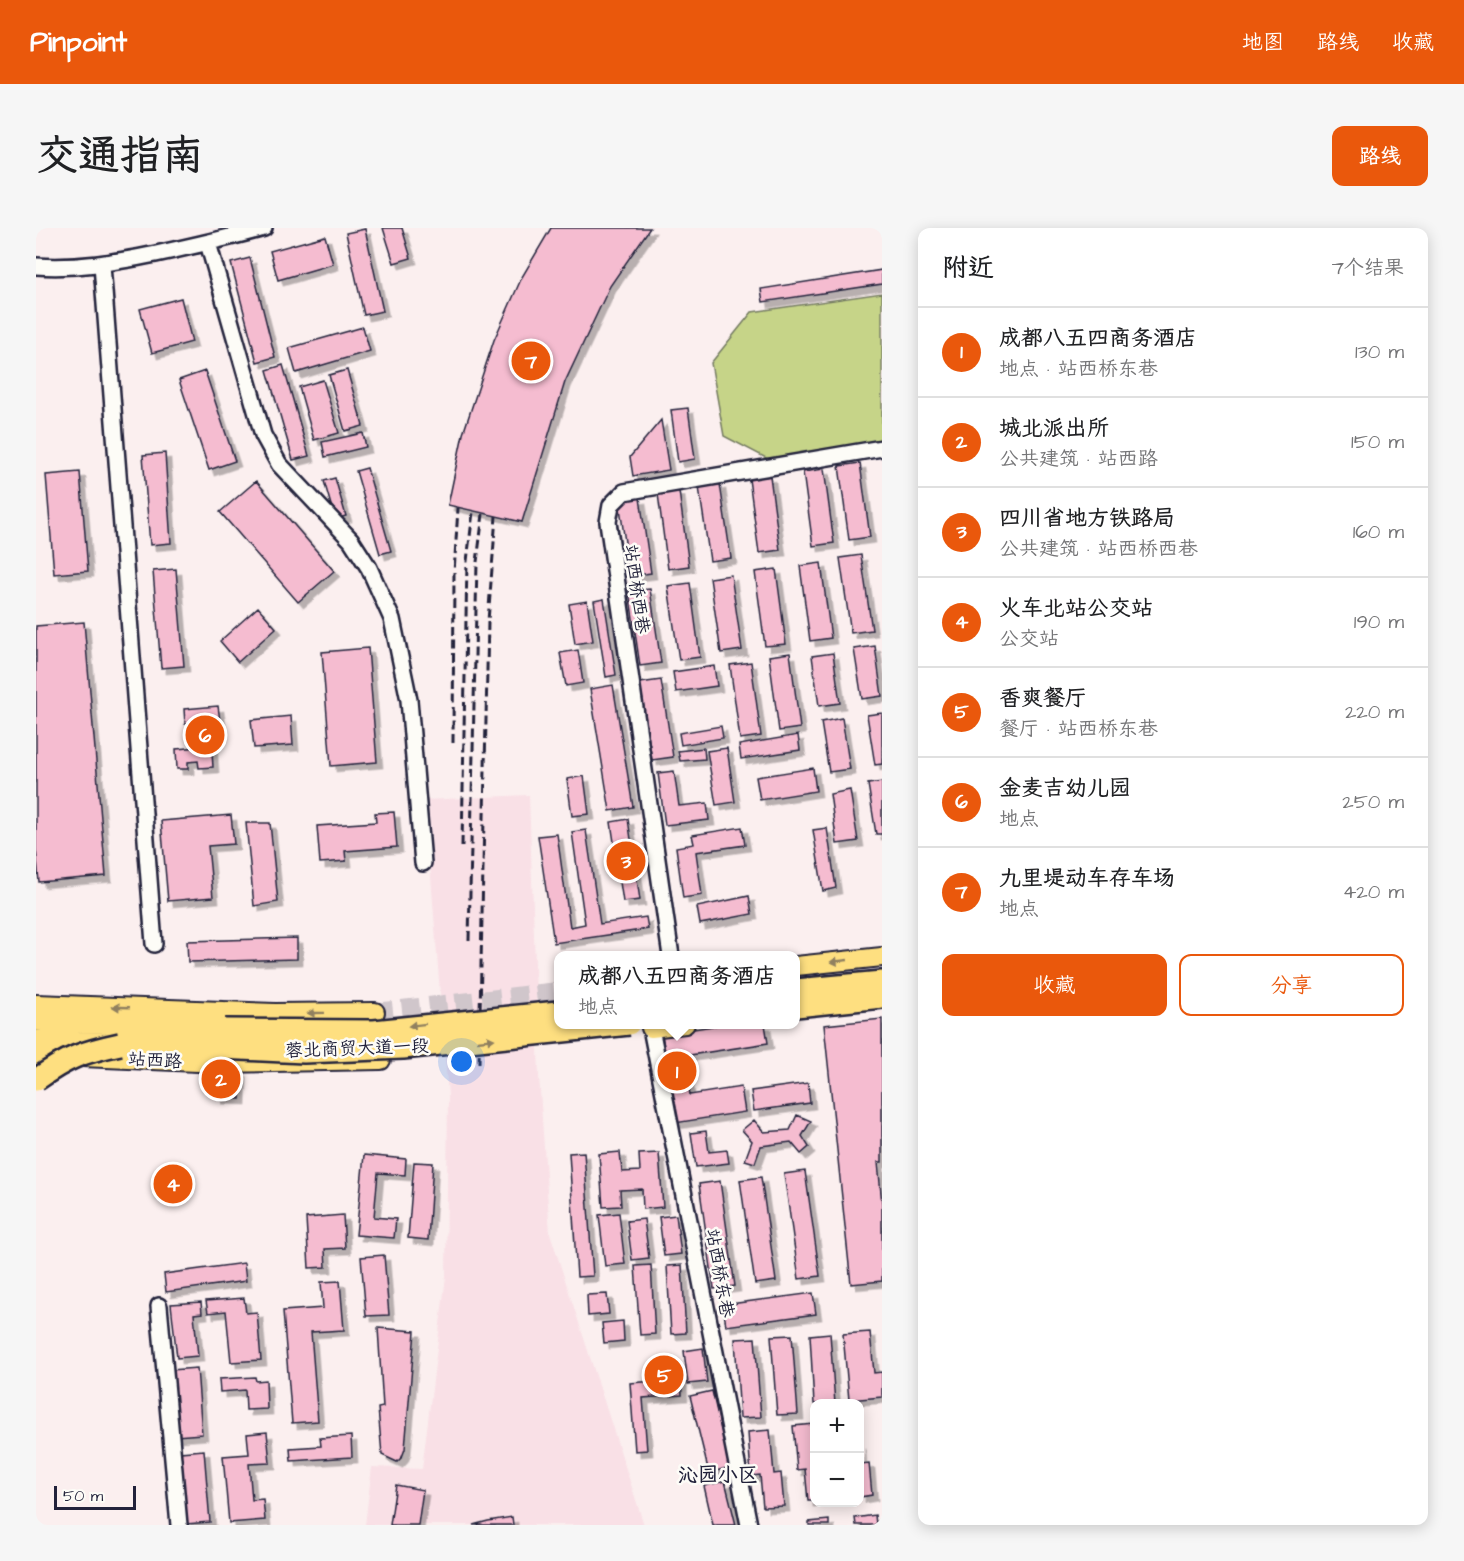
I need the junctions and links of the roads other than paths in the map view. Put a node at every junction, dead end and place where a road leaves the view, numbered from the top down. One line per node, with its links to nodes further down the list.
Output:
1 (264, 228): 2 (street)
2 (208, 243): 3 (street); 6 (street)
3 (102, 265): 4 (street); 7 (street)
4 (36, 266)
5 (882, 448): 8 (street, 站西桥西巷)
6 (423, 863)
7 (154, 944)
8 (670, 951)
9 (882, 957): 10 (main road, one-way to 10)
10 (800, 965)
11 (882, 982): 12 (highway)
12 (800, 990)
13 (882, 997): 15 (highway)
14 (36, 1005): 18 (main road, one-way to 14); 21 (highway)
15 (800, 1005)
16 (882, 1005): 17 (main road)
17 (800, 1011)
18 (375, 1012)
19 (554, 1012): 21 (highway, 蓉北商贸大道一段, one-way to 21, bridge)
20 (36, 1020): 21 (highway)
21 (117, 1023)
22 (584, 1029): 25 (highway, 蓉北商贸大道一段, one-way to 22, bridge)
23 (651, 1029): 31 (street, 站西桥东巷)
24 (36, 1041): 25 (highway, bridge)
25 (120, 1044): 28 (highway, bridge)
26 (36, 1055): 27 (main road, 站西路)
27 (381, 1060)
28 (36, 1080)
29 (159, 1305): 30 (street)
30 (179, 1525)
31 (749, 1525)

